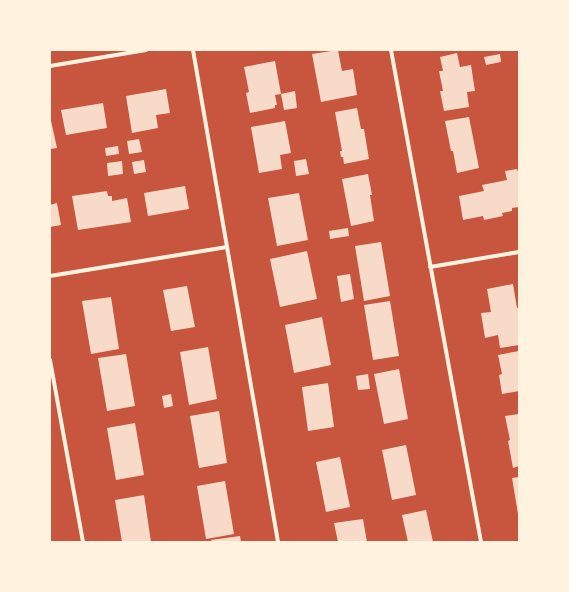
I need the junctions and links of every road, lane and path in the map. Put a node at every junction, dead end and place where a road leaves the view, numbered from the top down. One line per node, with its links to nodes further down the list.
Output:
1 (146, 50): 4 (street)
2 (193, 50): 5 (street)
3 (391, 50): 7 (street)
4 (50, 66)
5 (227, 247): 8 (street); 11 (street)
6 (519, 252): 7 (street)
7 (430, 267): 12 (street)
8 (50, 276)
9 (50, 360): 10 (street)
10 (83, 542)
11 (278, 542)
12 (482, 542)

